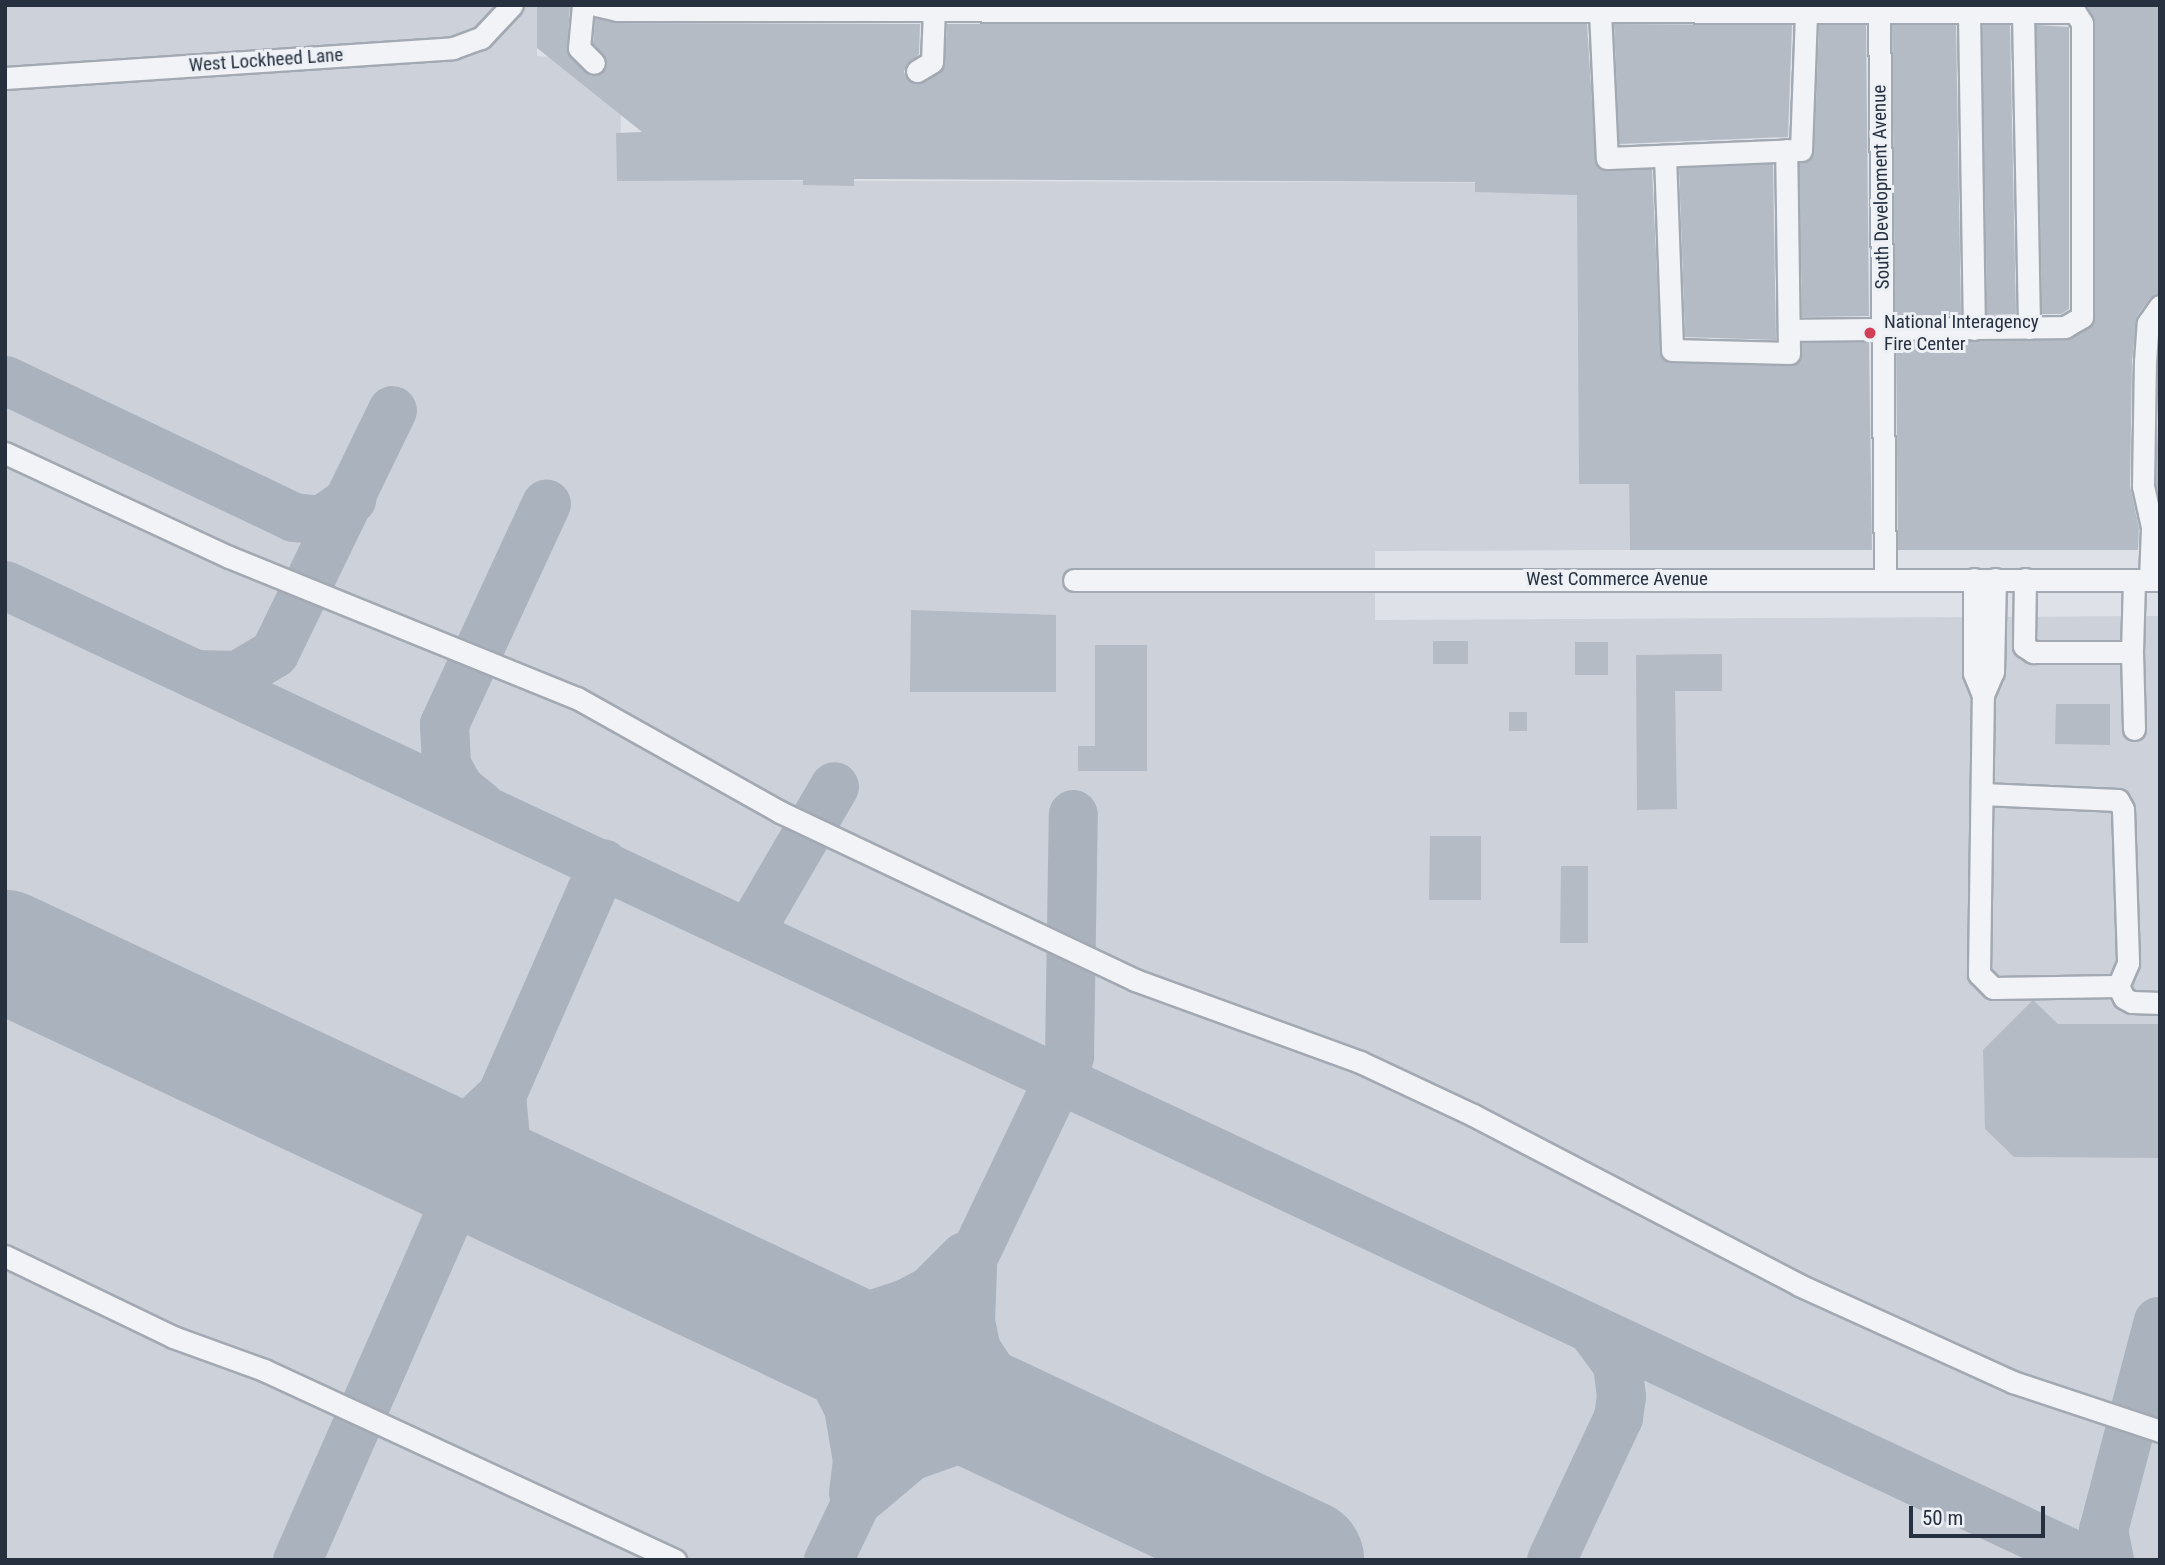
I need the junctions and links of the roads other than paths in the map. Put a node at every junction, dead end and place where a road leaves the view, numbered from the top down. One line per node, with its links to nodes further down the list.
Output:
1 (512, 5): 14 (street, West Lockheed Lane)
2 (583, 5): 12 (street)
3 (596, 5): 5 (street)
4 (1237, 7): 5 (street); 6 (street)
5 (933, 8): 13 (street)
6 (1533, 8): 7 (street)
7 (1609, 10): 11 (street); 16 (street)
8 (1879, 10): 10 (street); 11 (street); 21 (street, South Development Avenue)
9 (2023, 12): 10 (street); 18 (street); 18 (street)
10 (1969, 13): 19 (street)
11 (1797, 14): 15 (street)
12 (594, 63)
13 (917, 71)
14 (5, 78)
15 (1786, 150): 16 (street); 20 (street)
16 (1665, 156): 20 (street)
17 (2160, 306): 23 (street)
18 (2029, 328): 19 (street)
19 (1974, 329): 21 (street)
20 (1789, 330): 21 (street)
21 (1883, 330): 24 (street, South Development Avenue)
22 (5, 453): 37 (street)
23 (2156, 528): 28 (street)
24 (1885, 578): 25 (street, West Commerce Avenue); 27 (street, West Commerce Avenue)
25 (1984, 579): 26 (street, West Commerce Avenue); 29 (street)
26 (2025, 579): 28 (street, West Commerce Avenue); 30 (street)
27 (1074, 580)
28 (2148, 580): 31 (street)
29 (1984, 646): 30 (street); 33 (street)
30 (2024, 646): 31 (street)
31 (2133, 652): 32 (street)
32 (2134, 729)
33 (1982, 793): 34 (street); 34 (street)
34 (2118, 986): 35 (street)
35 (2160, 1003)
36 (5, 1256): 38 (street)
37 (2160, 1431)
38 (675, 1560)

